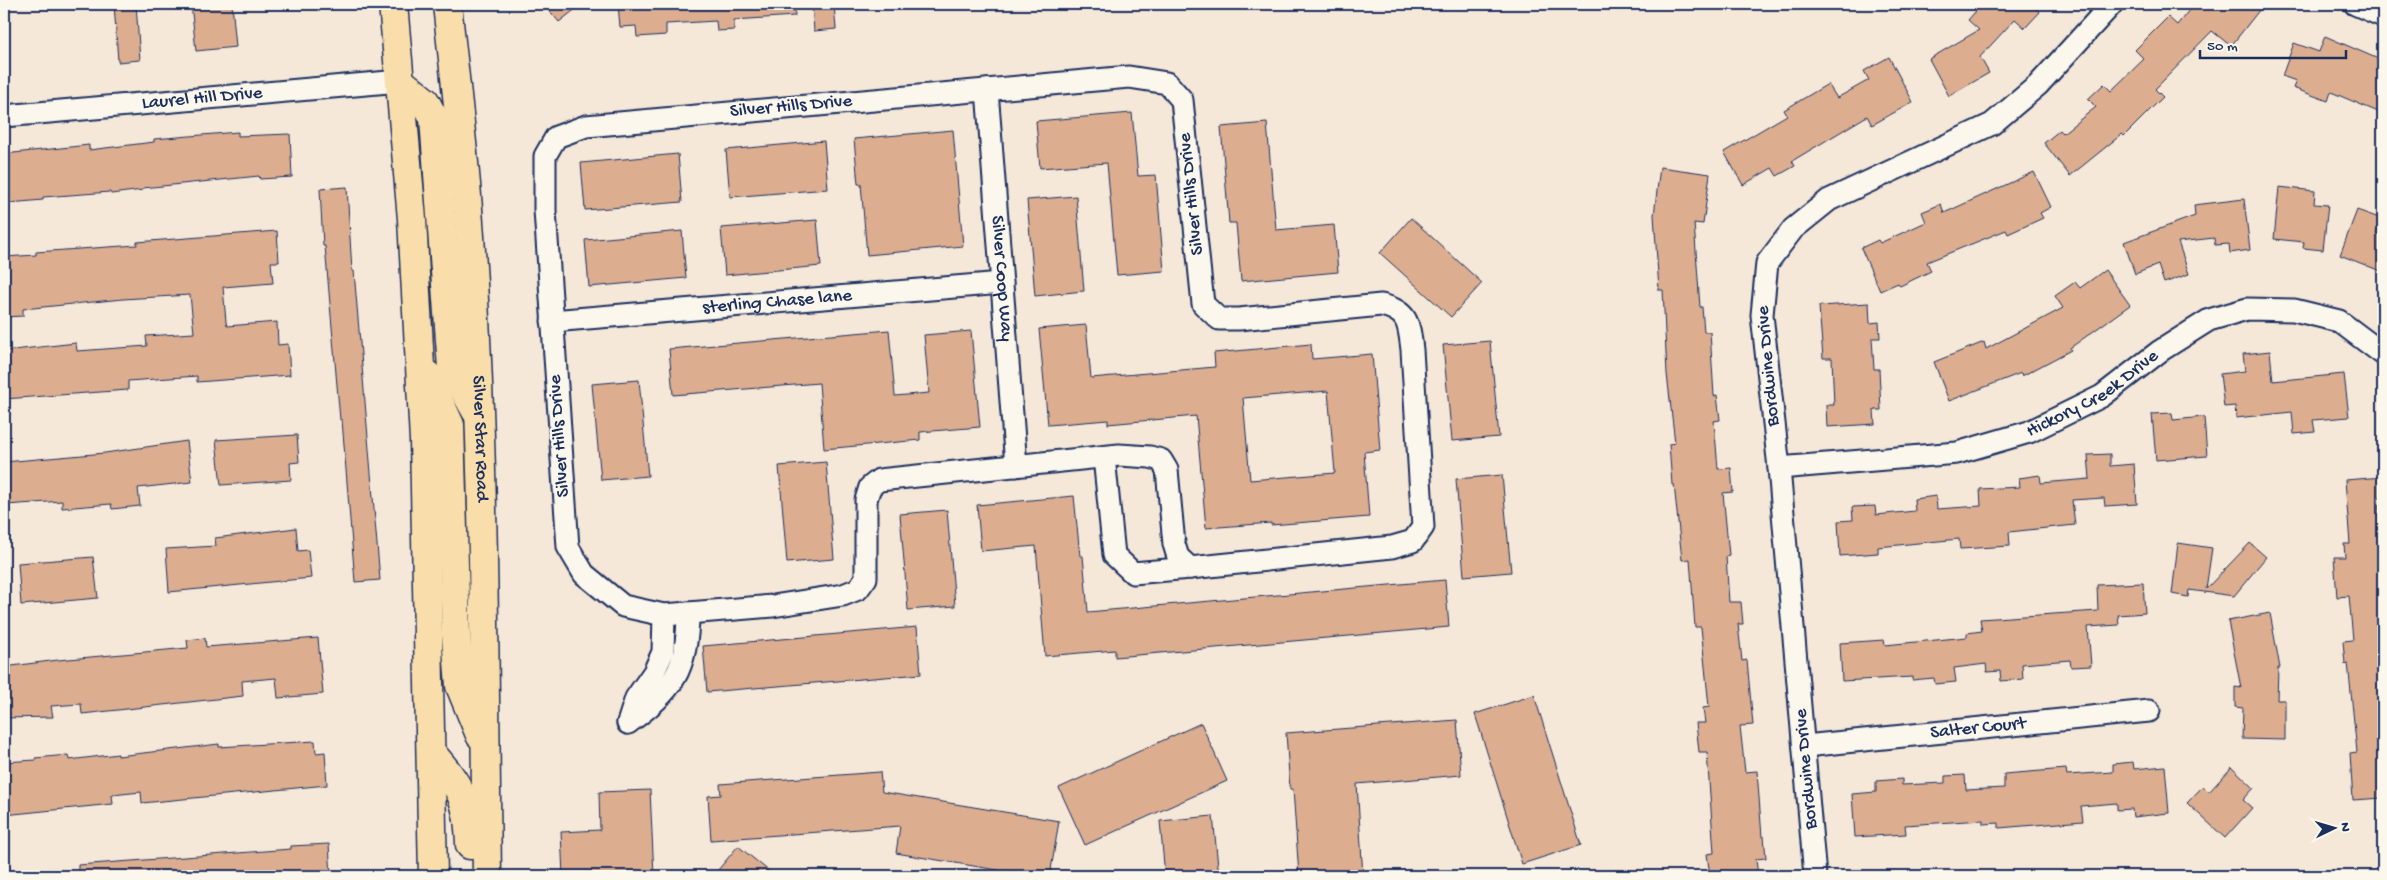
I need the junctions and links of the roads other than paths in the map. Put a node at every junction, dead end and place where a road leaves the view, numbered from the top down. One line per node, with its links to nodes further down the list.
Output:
1 (393, 4): 6 (main road)
2 (447, 4): 13 (main road, Silver Star Road)
3 (2112, 4): 16 (street, Bordwine Drive)
4 (2355, 4): 5 (street)
5 (2383, 16)
6 (400, 81): 8 (street, Laurel Hill Drive); 12 (main road); 13 (main road)
7 (986, 90): 9 (street, Silver Coop Way); 10 (street, Silver Hills Drive); 17 (street, Silver Hills Drive)
8 (4, 116)
9 (1002, 283): 10 (street, sterling Chase lane); 15 (street, Silver Coop Way)
10 (552, 321): 19 (street, Silver Hills Drive)
11 (2383, 354): 16 (street, Hickory Creek Drive)
12 (420, 360): 22 (main road); 23 (main road)
13 (479, 417): 22 (main road, Silver Star Road)
14 (1104, 457): 15 (street, Silver Hills Drive); 17 (street, Silver Hills Drive); 17 (street)
15 (1016, 466): 18 (street, Silver Hills Drive)
16 (1779, 468): 21 (street, Bordwine Drive)
17 (1190, 568)
18 (688, 613): 19 (street, Silver Hills Drive); 19 (street)
19 (664, 615)
20 (2149, 711): 21 (street, Salter Court)
21 (1805, 746): 27 (street, Bordwine Drive)
22 (485, 749): 26 (main road, Silver Star Road)
23 (431, 752): 24 (main road); 25 (main road)
24 (433, 876)
25 (470, 876)
26 (487, 876)
27 (1816, 876)

